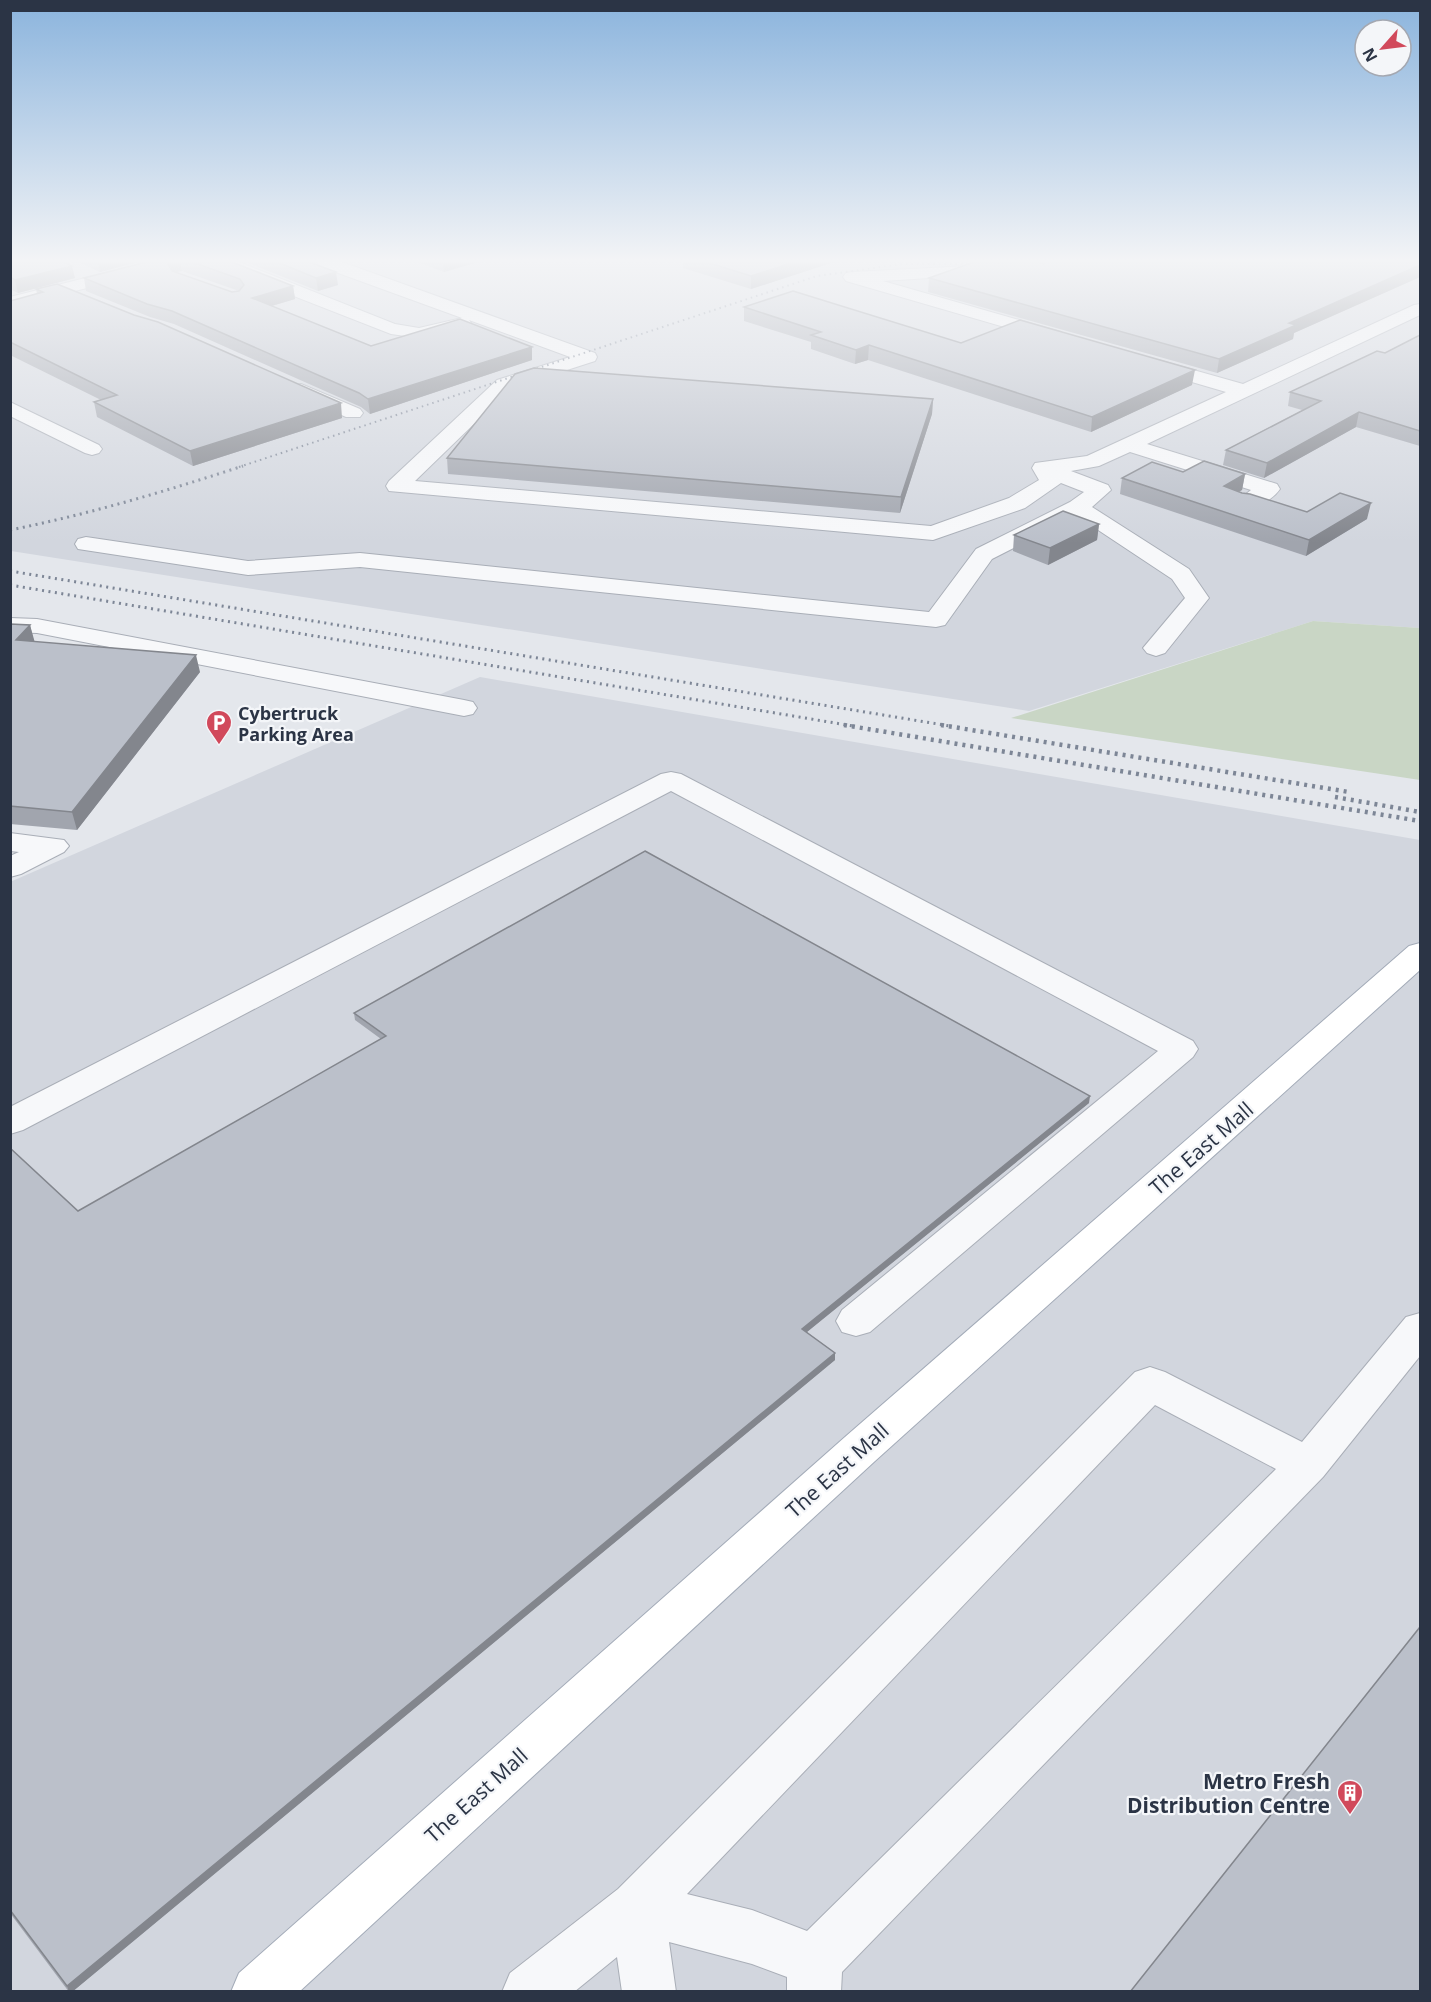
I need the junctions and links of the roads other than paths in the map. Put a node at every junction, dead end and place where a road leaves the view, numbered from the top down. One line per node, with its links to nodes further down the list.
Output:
1 (584, 355): 10 (street)
2 (1320, 355): 5 (street)
3 (1134, 359): 5 (street)
4 (281, 381): 7 (street)
5 (1244, 391): 8 (street)
6 (10, 408): 9 (street)
7 (353, 413)
8 (1129, 445): 10 (street); 11 (street)
9 (92, 449)
10 (1043, 468): 12 (street)
11 (1247, 502)
12 (1078, 507): 13 (street); 15 (street)
13 (86, 544)
14 (10, 625): 16 (street)
15 (1156, 648)
16 (464, 708)
17 (10, 842): 18 (street)
18 (10, 868)
19 (1420, 953): 26 (main road, The East Mall)
20 (10, 1122): 21 (street)
21 (856, 1321)
22 (1420, 1328): 23 (street)
23 (1308, 1465): 24 (street); 25 (street)
24 (638, 1908): 25 (street); 27 (street); 28 (street)
25 (814, 1976)
26 (258, 1992)
27 (529, 1992)
28 (649, 1992)

